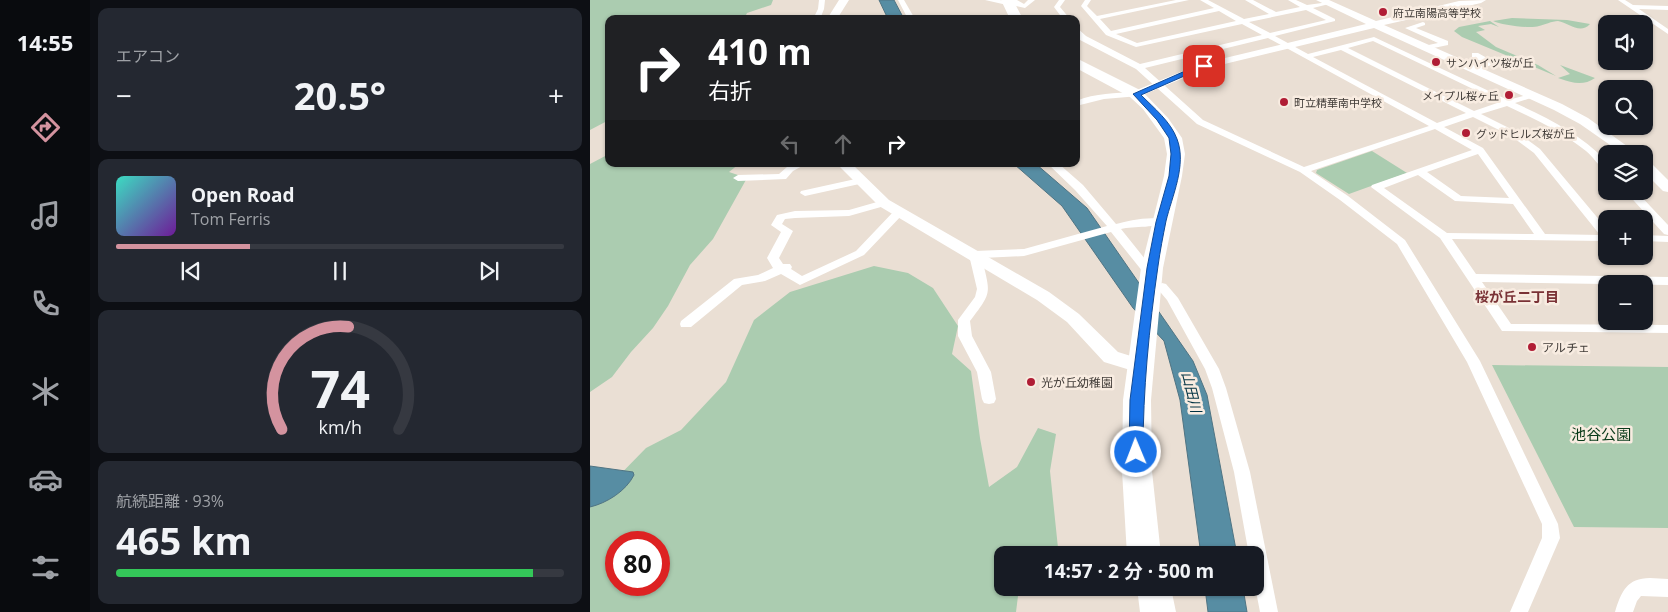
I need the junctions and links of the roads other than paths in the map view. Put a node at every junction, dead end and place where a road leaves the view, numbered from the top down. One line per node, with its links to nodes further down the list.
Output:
1 (822, 0): 16 (street)
2 (901, 0): 23 (street)
3 (988, 0): 13 (street)
4 (1032, 0): 13 (street)
5 (1062, 0): 25 (street)
6 (1088, 0): 28 (street)
7 (1186, 0): 28 (street)
8 (1204, 0): 20 (street)
9 (1248, 0): 26 (street)
10 (1292, 0): 17 (street)
11 (1481, 0): 33 (street)
12 (1621, 0): 18 (street)
13 (1009, 1): 24 (highway)
14 (1324, 2): 17 (street); 33 (street)
15 (842, 4): 16 (street); 22 (street)
16 (821, 8): 21 (street)
17 (1308, 8): 26 (street); 38 (street)
18 (1632, 8): 19 (street); 27 (street)
19 (1668, 8)
20 (1220, 9): 31 (street); 36 (street)
21 (818, 15)
22 (835, 15)
23 (910, 15)
24 (1015, 15)
25 (1064, 15)
26 (1276, 15): 31 (street)
27 (1642, 15)
28 (1096, 18): 36 (street)
29 (1653, 21): 30 (street)
30 (1668, 21)
31 (1244, 22): 36 (street); 38 (street)
32 (1653, 22): 35 (street)
33 (1374, 24): 39 (street); 41 (street)
34 (1423, 24): 41 (street)
35 (1668, 32)
36 (1110, 33)
37 (1080, 34): 45 (street)
38 (1269, 35): 39 (street); 45 (street)
39 (1287, 45): 42 (street); 47 (street)
40 (1341, 47): 42 (street); 50 (street); 51 (street)
41 (1427, 48): 46 (street)
42 (1307, 56): 52 (street)
43 (1475, 56): 46 (street)
44 (1080, 64): 47 (highway)
45 (1139, 67): 59 (street)
46 (1473, 69): 48 (street)
47 (1136, 94): 49 (street); 70 (highway)
48 (1531, 95): 50 (street); 53 (street)
49 (1080, 103)
50 (1509, 103): 51 (street); 55 (street)
51 (1474, 114): 52 (street); 71 (street)
52 (1438, 126): 54 (street); 59 (street)
53 (1619, 145)
54 (1480, 150): 60 (street); 67 (street)
55 (1598, 157)
56 (794, 167): 62 (street)
57 (847, 167): 63 (street)
58 (1056, 167): 72 (street)
59 (1303, 170): 95 (street)
60 (1420, 172): 67 (street); 74 (street)
61 (1653, 173): 64 (street)
62 (738, 178)
63 (860, 181): 65 (street); 68 (street)
64 (1668, 188)
65 (805, 193)
66 (1638, 200): 73 (street)
67 (1516, 201): 76 (street)
68 (884, 202): 69 (street); 80 (street)
69 (899, 212): 79 (street); 80 (street)
70 (1161, 222): 72 (street); 82 (highway)
71 (1598, 226)
72 (1113, 227): 79 (street); 82 (street)
73 (1668, 232)
74 (1444, 236): 76 (street); 81 (street)
75 (1598, 236): 76 (street)
76 (1542, 237)
77 (1653, 238): 78 (street)
78 (1668, 239)
79 (975, 255): 86 (street); 87 (street)
80 (788, 267): 84 (street)
81 (1473, 278): 83 (street); 85 (street)
82 (1154, 279): 86 (highway); 94 (street)
83 (1668, 281)
84 (686, 324)
85 (1668, 329)
86 (1142, 358): 88 (highway)
87 (989, 399)
88 (1145, 546)
89 (1668, 588): 96 (street)
90 (1146, 596): 92 (highway)
91 (1155, 596): 93 (highway)
92 (1147, 612)
93 (1158, 612)
94 (1269, 612)
95 (1518, 612)
96 (1624, 612)

